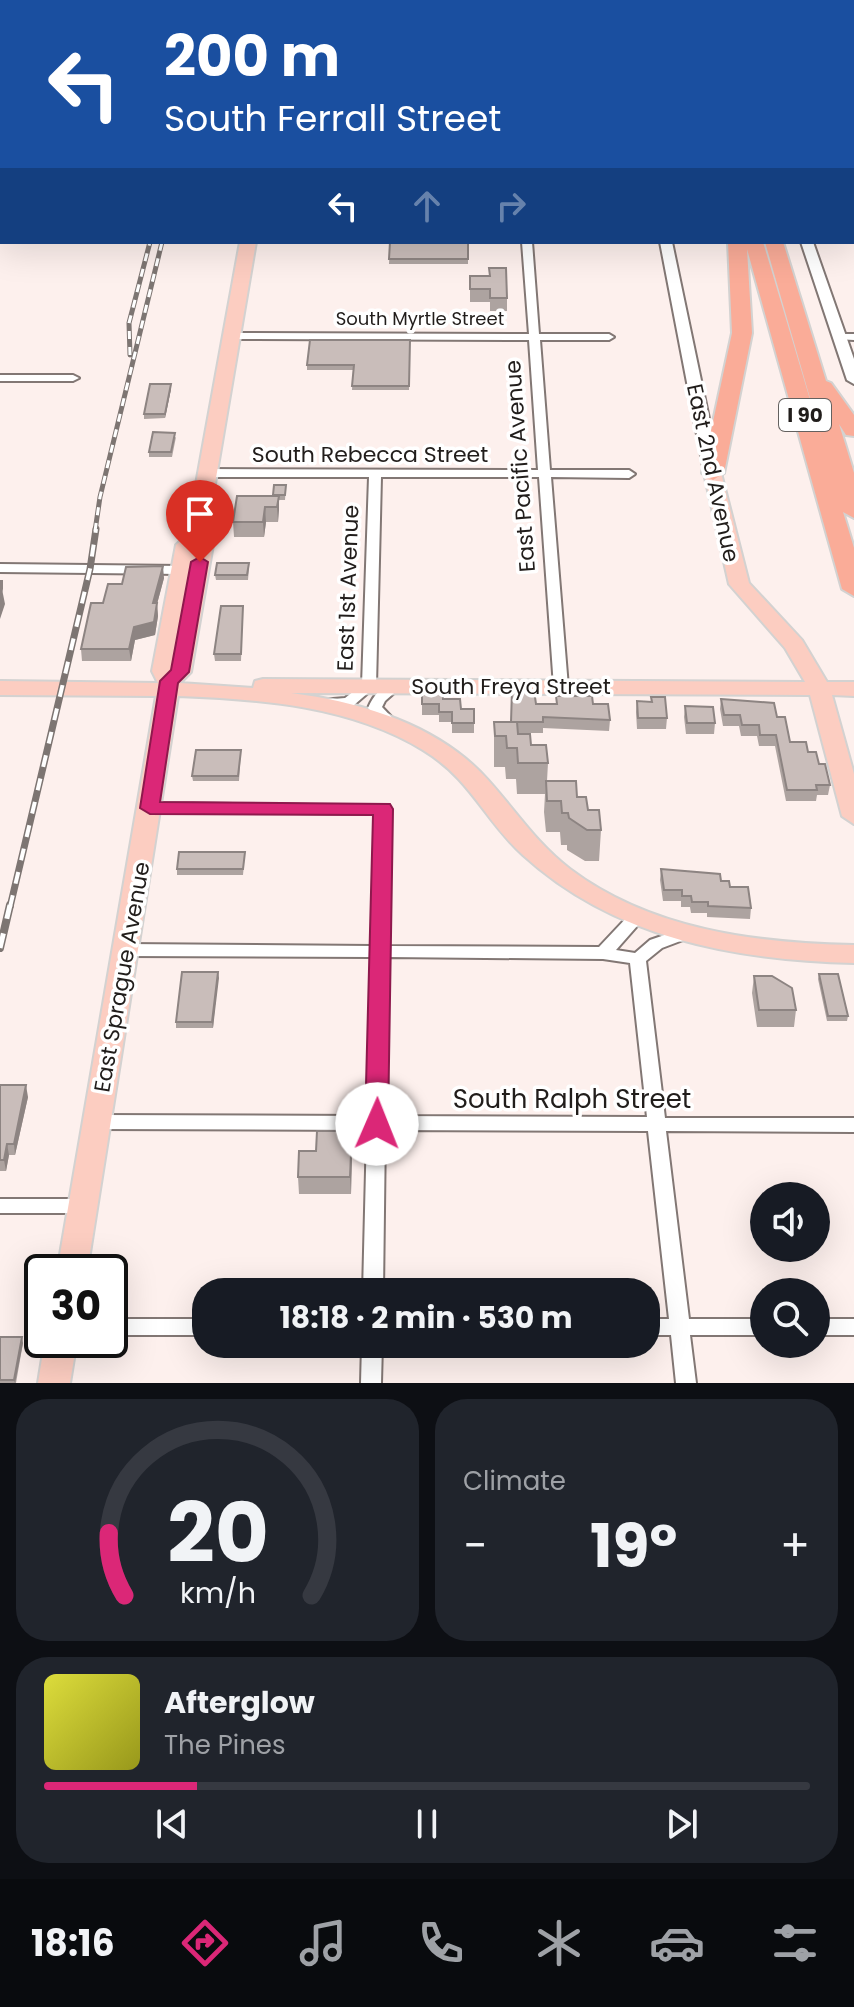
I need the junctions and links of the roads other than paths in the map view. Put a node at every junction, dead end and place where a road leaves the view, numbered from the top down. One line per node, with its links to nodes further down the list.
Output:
1 (248, 244): 8 (main road, East Sprague Avenue)
2 (527, 244): 9 (street, East Pacific Avenue)
3 (666, 244): 18 (street, East 2nd Avenue)
4 (737, 244): 18 (highway)
5 (755, 244): 26 (highway, I 90)
6 (775, 244): 12 (highway, I 90)
7 (808, 244): 11 (street)
8 (231, 336): 9 (street, South Myrtle Street); 17 (main road, East Sprague Avenue)
9 (534, 337): 10 (street, South Myrtle Street); 20 (street, East Pacific Avenue)
10 (609, 337)
11 (847, 337): 15 (street)
12 (810, 368): 16 (highway); 22 (highway, I 90)
13 (0, 378): 14 (street)
14 (73, 378)
15 (854, 380)
16 (854, 430)
17 (206, 473): 19 (street, South Rebecca Street); 23 (main road, East Sprague Avenue)
18 (713, 473): 32 (main road, East 2nd Avenue)
19 (375, 474): 20 (street, South Rebecca Street); 28 (street, East 1st Avenue)
20 (544, 474): 21 (street, South Rebecca Street); 30 (street, East Pacific Avenue)
21 (629, 474)
22 (854, 511)
23 (196, 538): 25 (main road, East Sprague Avenue); 27 (main road, East Sprague Avenue)
24 (0, 568): 25 (street)
25 (182, 570): 27 (main road, East Sprague Avenue)
26 (854, 589)
27 (168, 685): 28 (main road, South Freya Street); 31 (main road); 34 (main road); 36 (main road, East Sprague Avenue)
28 (369, 686): 29 (main road, South Freya Street); 34 (street, East 1st Avenue)
29 (395, 686): 30 (main road, South Freya Street); 35 (street)
30 (561, 687): 32 (main road, South Freya Street)
31 (0, 688)
32 (819, 688): 33 (main road, South Freya Street); 37 (main road, East 2nd Avenue)
33 (854, 689)
34 (309, 704): 35 (main road)
35 (393, 726): 38 (main road)
36 (150, 808): 40 (main road, East Sprague Avenue); 41 (street)
37 (854, 816)
38 (637, 917): 39 (main road); 42 (street)
39 (685, 933): 43 (main road); 44 (street)
40 (126, 950): 41 (street); 45 (main road, East Sprague Avenue)
41 (380, 950): 42 (street); 46 (street)
42 (603, 953): 44 (street)
43 (854, 954)
44 (638, 959): 47 (street)
45 (97, 1122): 46 (street, South Ralph Street); 50 (main road, East Sprague Avenue)
46 (377, 1124): 47 (street, South Ralph Street); 52 (street)
47 (656, 1125): 48 (street, South Ralph Street); 56 (street)
48 (854, 1125)
49 (0, 1206): 50 (street)
50 (83, 1206): 51 (main road, East Sprague Avenue)
51 (75, 1254)
52 (373, 1278)
53 (128, 1327): 54 (street)
54 (192, 1327)
55 (660, 1327): 56 (street)
56 (679, 1327): 57 (street); 64 (street)
57 (750, 1327)
58 (830, 1327): 59 (street)
59 (854, 1327)
60 (58, 1358): 62 (main road)
61 (372, 1358): 63 (street)
62 (54, 1383)
63 (371, 1383)
64 (686, 1383)

